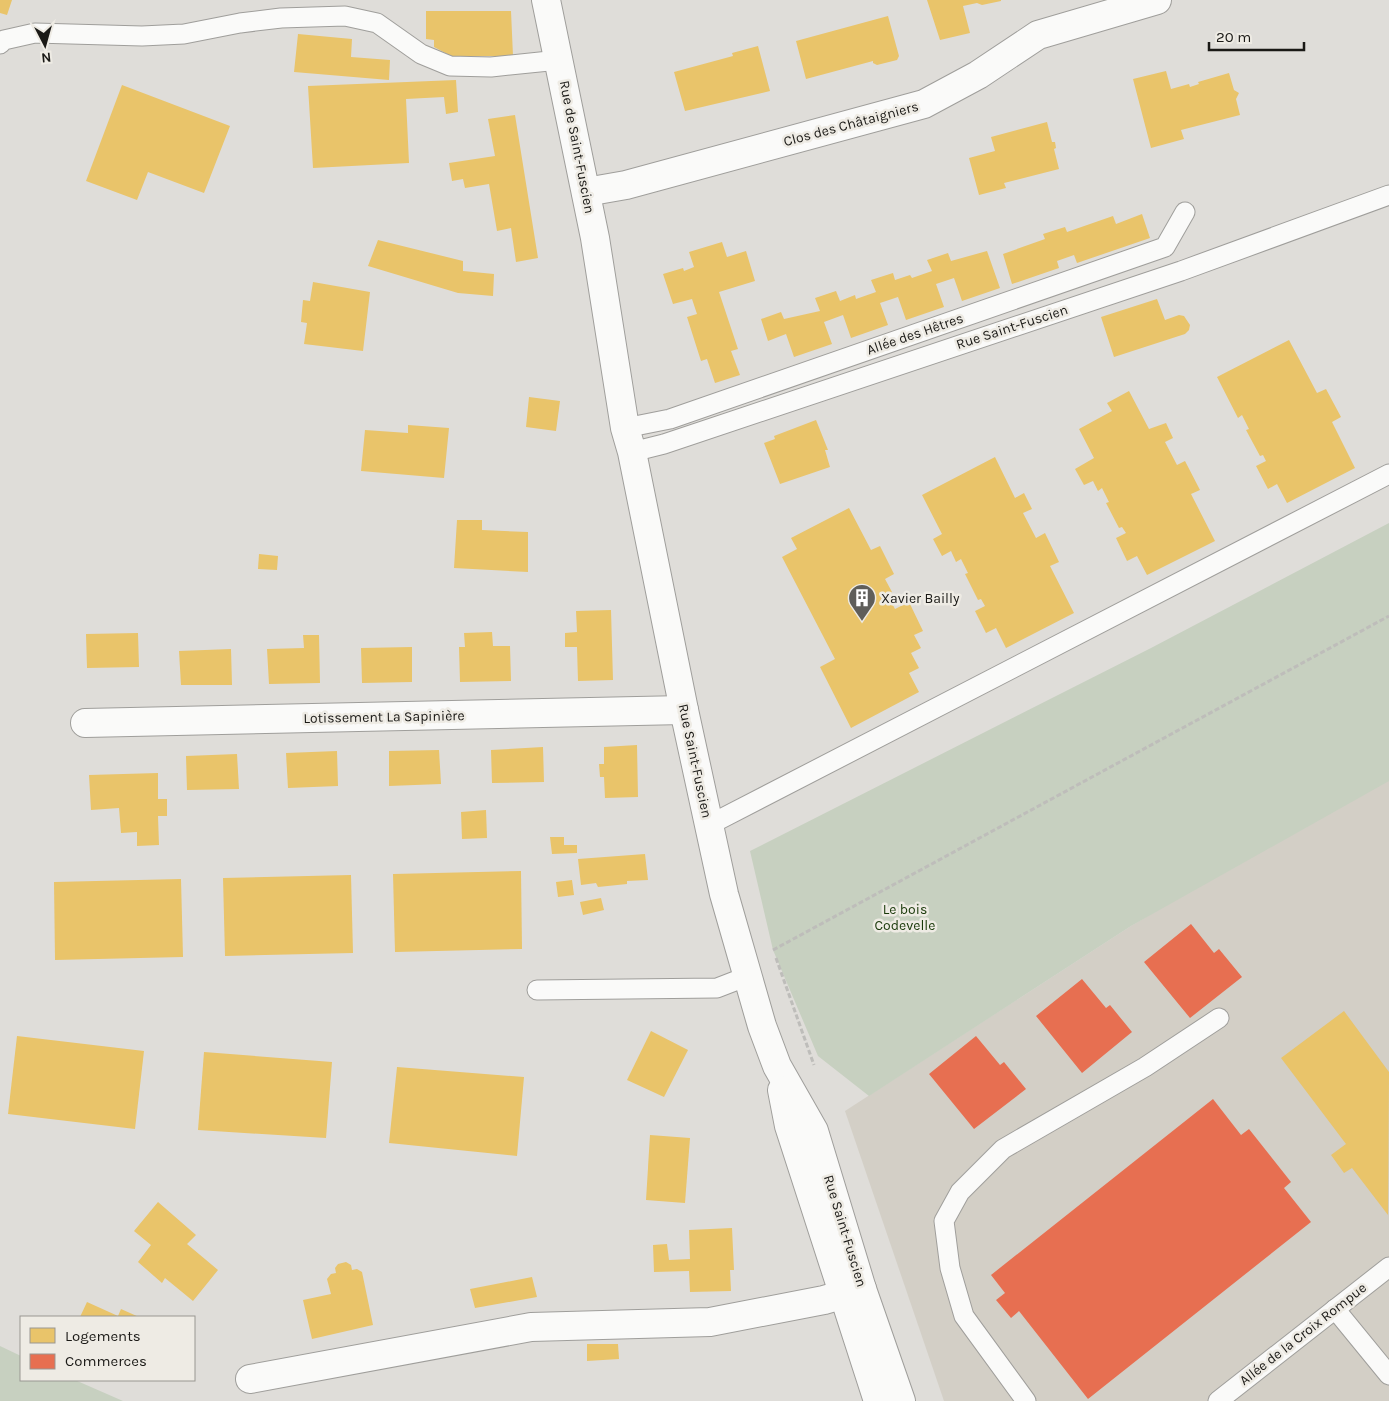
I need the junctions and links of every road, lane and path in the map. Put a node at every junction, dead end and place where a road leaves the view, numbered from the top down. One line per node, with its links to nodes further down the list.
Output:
1 (546, 0): 4 (street, Rue de Saint-Fuscien)
2 (1157, 0): 5 (street, Clos des Châtaigniers)
3 (0, 44): 4 (lane)
4 (559, 60): 5 (street, Rue de Saint-Fuscien)
5 (586, 192): 8 (street, Rue de Saint-Fuscien)
6 (1389, 195): 9 (lane, Rue Saint-Fuscien)
7 (1185, 212): 9 (lane, Allée des Hêtres)
8 (605, 294): 9 (street, Rue Saint-Fuscien)
9 (628, 440): 12 (street, Rue Saint-Fuscien)
10 (1389, 474): 14 (lane)
11 (1389, 616): 16 (path)
12 (684, 710): 13 (street, Lotissement La Sapinière); 14 (street, Rue Saint-Fuscien)
13 (85, 723)
14 (709, 824): 17 (street, Rue Saint-Fuscien)
15 (771, 942): 16 (path)
16 (773, 950): 20 (path)
17 (748, 976): 18 (lane); 22 (street, Rue Saint-Fuscien)
18 (536, 990)
19 (1219, 1018): 28 (lane)
20 (814, 1067)
21 (1389, 1267): 23 (lane, Allée de la Croix Rompue)
22 (852, 1292): 25 (street); 26 (street, Rue Saint-Fuscien); 27 (street, Rue Saint-Fuscien)
23 (1335, 1309): 24 (lane); 29 (lane, Allée de la Croix Rompue)
24 (1389, 1375)
25 (250, 1379)
26 (878, 1401)
27 (901, 1401)
28 (1026, 1401)
29 (1218, 1401)

